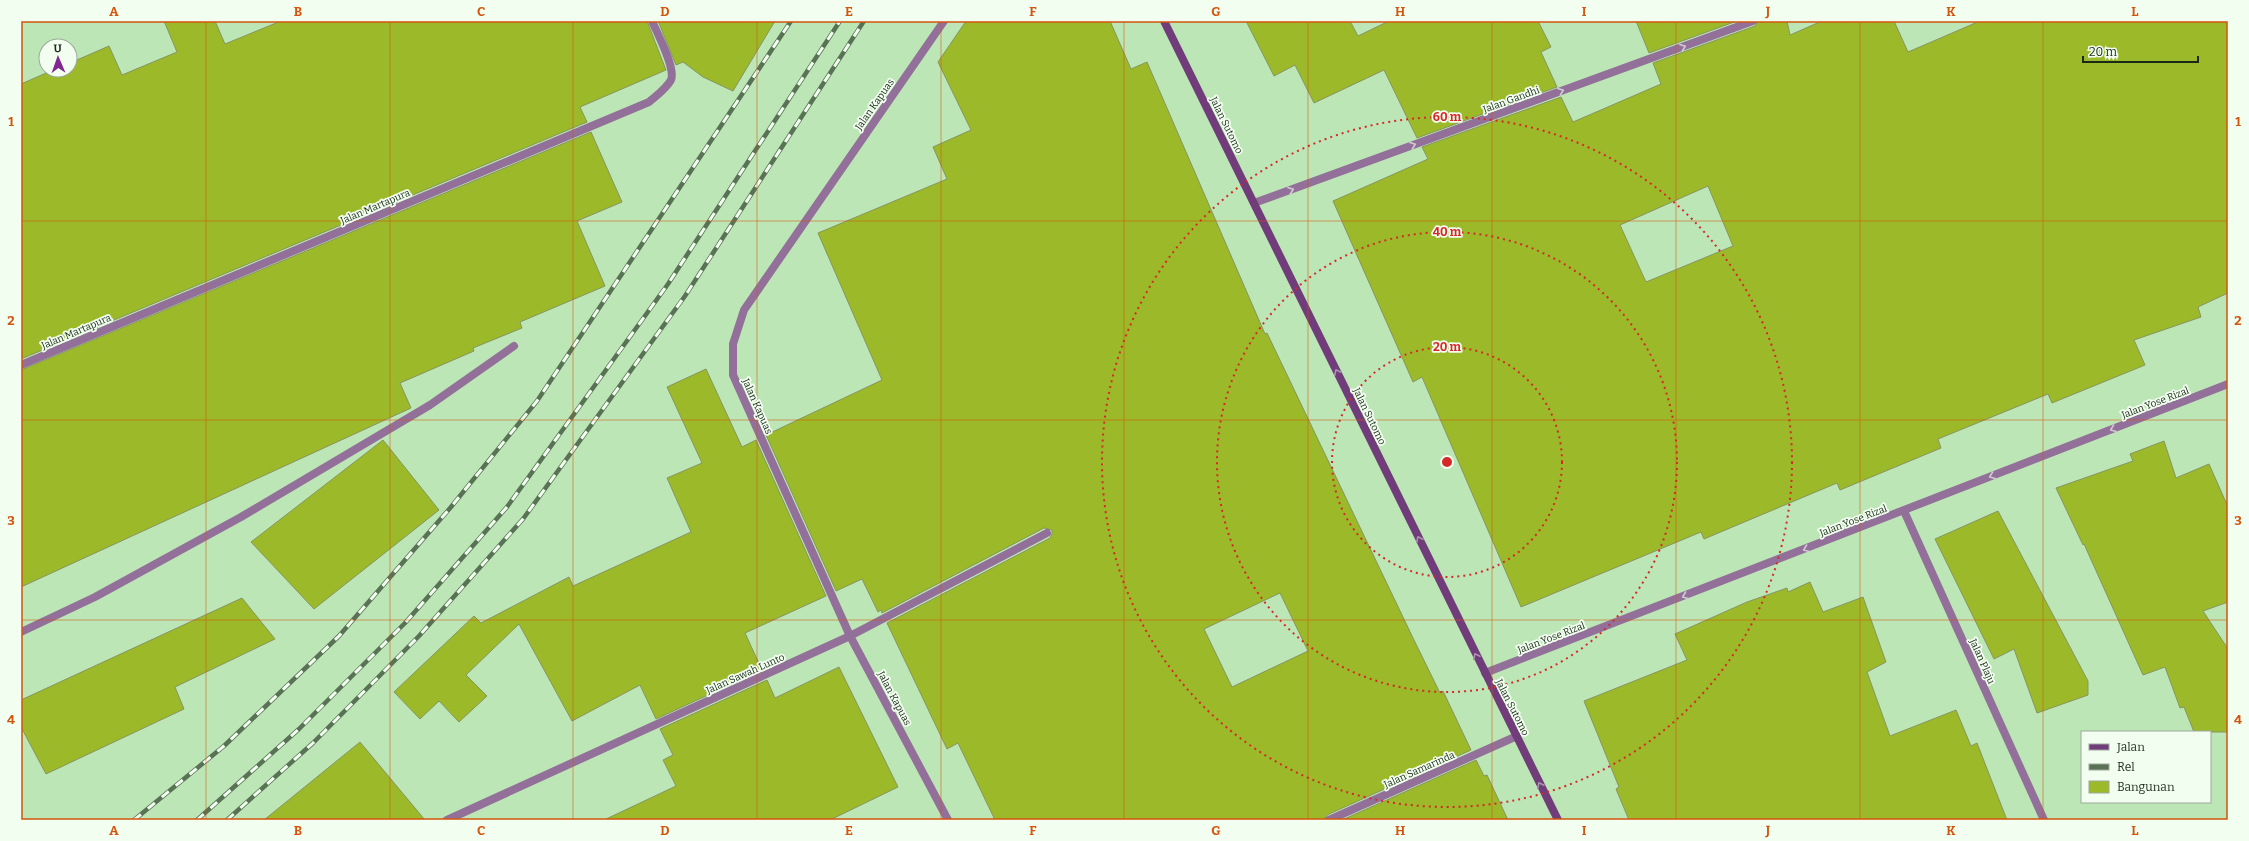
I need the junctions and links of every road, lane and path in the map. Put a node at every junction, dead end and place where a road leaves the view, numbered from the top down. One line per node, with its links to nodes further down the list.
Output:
1 (652, 21): 7 (street, Jalan Martapura)
2 (944, 21): 12 (street, Jalan Kapuas)
3 (1164, 21): 5 (main road, Jalan Sutomo)
4 (1753, 21): 5 (street, Jalan Gandhi, one-way to 4)
5 (1254, 204): 13 (main road, Jalan Sutomo, one-way to 5)
6 (514, 346): 11 (street)
7 (21, 365)
8 (2228, 384): 9 (street, Jalan Yose Rizal, one-way to 9)
9 (1904, 511): 13 (street, Jalan Yose Rizal, one-way to 13); 19 (street, Jalan Plaju)
10 (1046, 533): 12 (street, Jalan Sawah Lunto)
11 (21, 632)
12 (850, 636): 15 (street, Jalan Sawah Lunto); 16 (street, Jalan Kapuas)
13 (1485, 673): 14 (main road, Jalan Sutomo)
14 (1517, 736): 17 (street, Jalan Samarinda); 18 (main road, Jalan Sutomo, one-way to 14)
15 (447, 820)
16 (948, 820)
17 (1329, 820)
18 (1558, 820)
19 (2044, 820)

